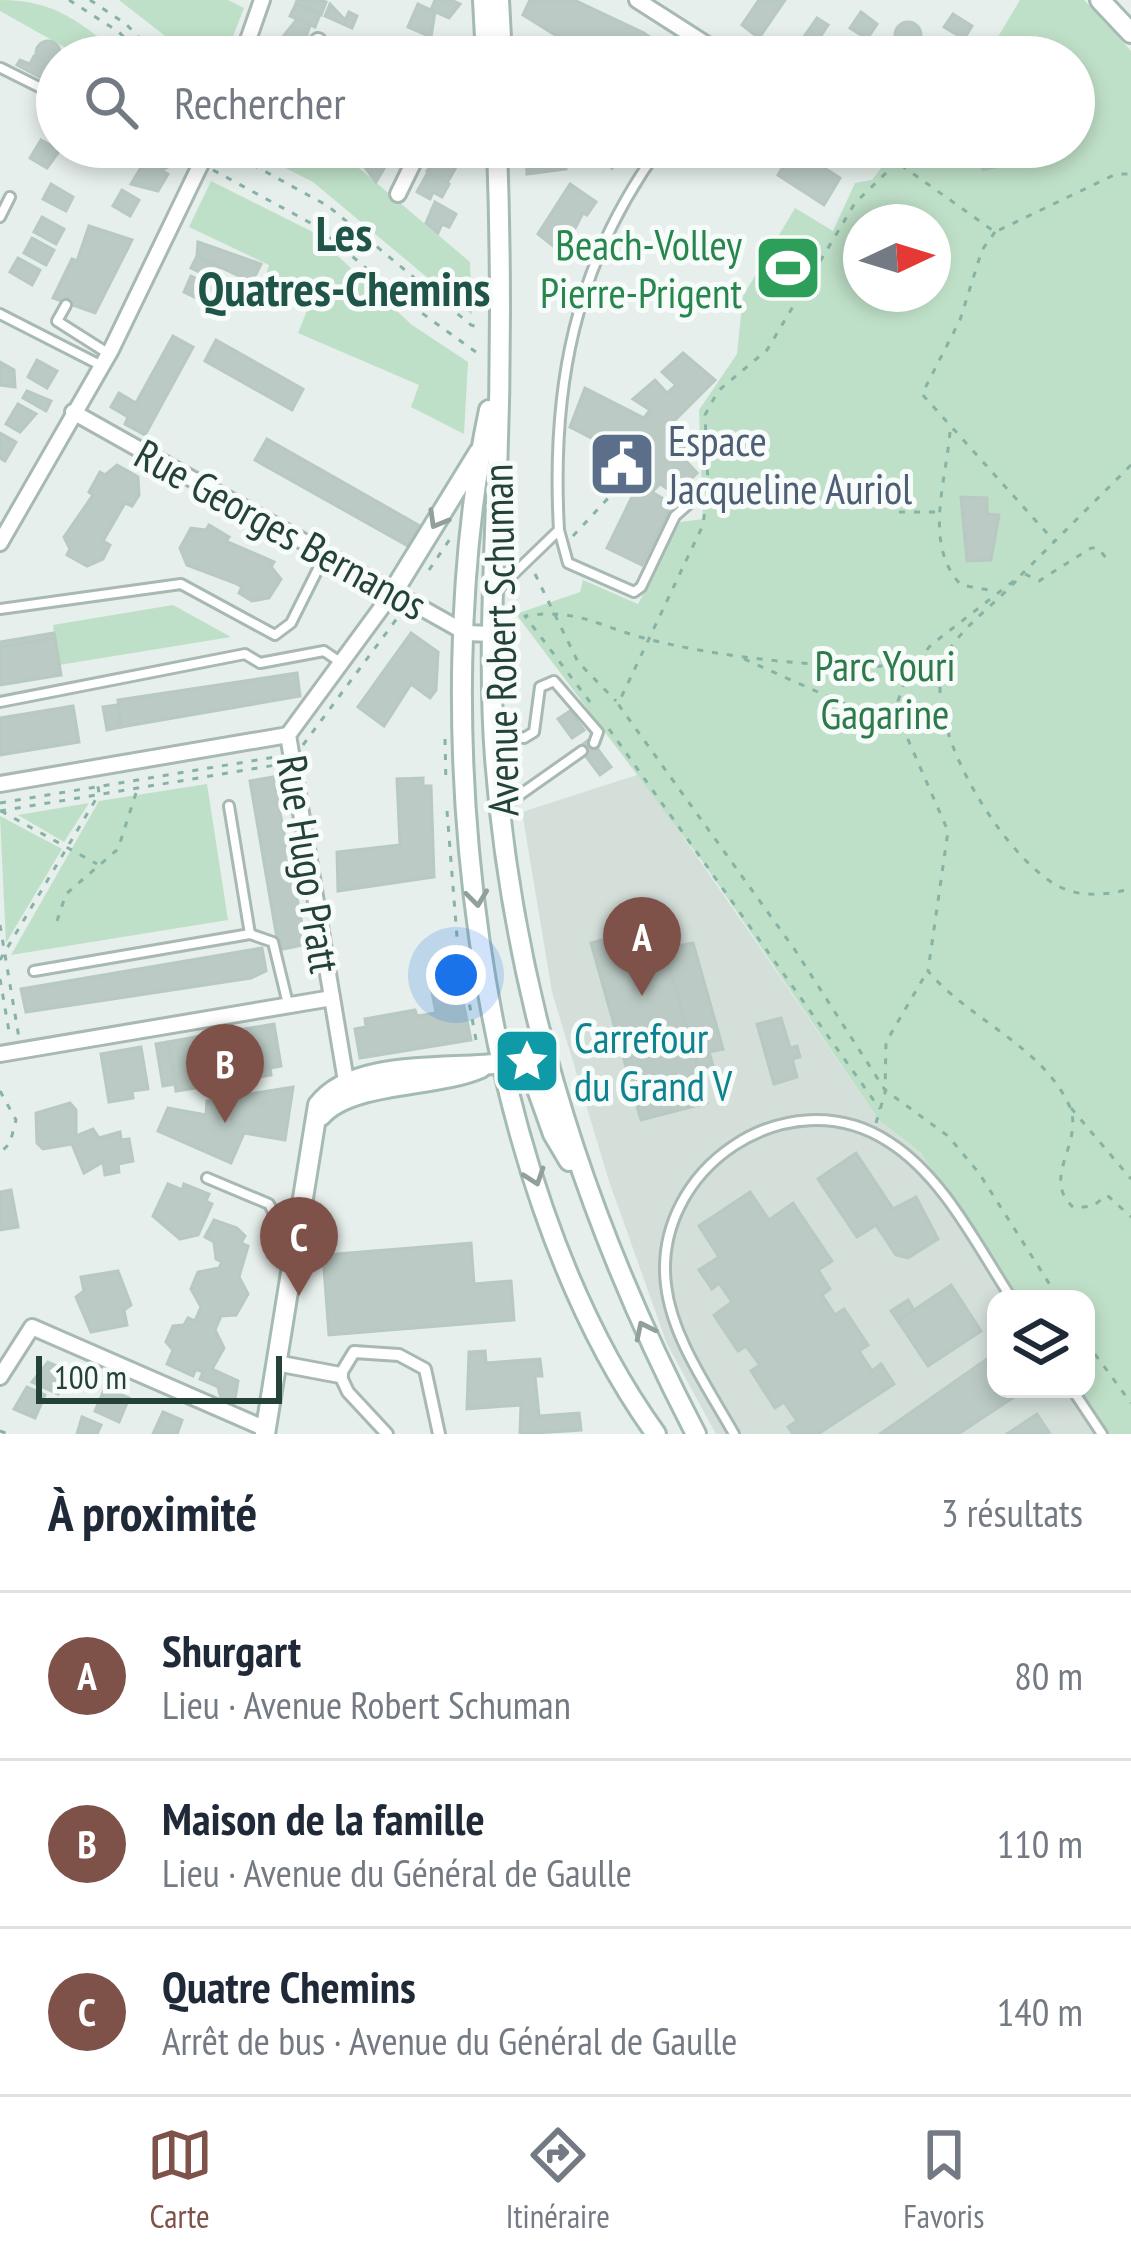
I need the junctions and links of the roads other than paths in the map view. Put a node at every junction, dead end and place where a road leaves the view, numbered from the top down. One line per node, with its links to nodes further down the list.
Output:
1 (262, 0): 7 (street)
2 (483, 0): 8 (main road)
3 (499, 0): 9 (main road)
4 (638, 0): 10 (street)
5 (1100, 0): 6 (main road)
6 (1131, 34)
7 (249, 36)
8 (485, 36)
9 (501, 36)
10 (694, 36)
11 (1, 68): 12 (lane)
12 (36, 86)
13 (199, 168): 22 (street)
14 (411, 168): 17 (street)
15 (497, 168): 23 (main road, Avenue Robert Schuman)
16 (645, 168): 27 (lane)
17 (398, 194)
18 (10, 197): 19 (lane)
19 (0, 217)
20 (65, 305): 22 (lane)
21 (0, 314): 22 (lane)
22 (105, 359): 24 (street)
23 (499, 364): 25 (main road, Avenue Robert Schuman); 30 (main road, Avenue Robert Schuman)
24 (73, 412): 28 (street); 29 (street, Rue Georges Bernanos)
25 (482, 448): 31 (main road, one-way to 31); 33 (main road, Avenue Robert Schuman)
26 (692, 501): 27 (lane)
27 (560, 530): 30 (lane)
28 (0, 543)
29 (326, 554): 31 (street, Rue Georges Bernanos); 32 (lane)
30 (492, 595): 34 (main road, Avenue Robert Schuman)
31 (401, 597): 33 (street, Rue Georges Bernanos); 35 (street, Rue Hugo Pratt)
32 (0, 608)
33 (466, 633): 34 (street, Rue Georges Bernanos); 50 (main road, Avenue Robert Schuman, one-way to 50)
34 (492, 634): 37 (main road, Avenue Robert Schuman)
35 (341, 663): 36 (lane); 38 (street, Rue Hugo Pratt)
36 (0, 702)
37 (494, 727): 39 (lane); 43 (main road, Avenue Robert Schuman)
38 (288, 735): 41 (street); 46 (street, Rue Hugo Pratt)
39 (594, 743)
40 (582, 751): 43 (lane)
41 (0, 784)
42 (229, 806): 44 (lane)
43 (500, 809): 49 (main road, Avenue Robert Schuman)
44 (250, 934): 45 (lane); 47 (lane)
45 (34, 971)
46 (332, 998): 47 (street); 51 (street, Rue Hugo Pratt)
47 (288, 1005): 48 (street)
48 (7, 1051)
49 (536, 1058): 50 (main road); 63 (main road, Avenue Robert Schuman, one-way to 49)
50 (495, 1065): 51 (main road); 62 (main road, Avenue Robert Schuman, one-way to 62)
51 (346, 1089): 53 (main road)
52 (207, 1178): 53 (lane)
53 (296, 1234): 55 (main road)
54 (1006, 1290): 64 (lane)
55 (276, 1363): 56 (street); 59 (main road)
56 (340, 1376): 60 (street); 61 (street)
57 (0, 1377): 59 (street)
58 (1078, 1398): 65 (lane)
59 (266, 1431)
60 (387, 1434)
61 (439, 1434)
62 (656, 1434)
63 (696, 1434)
64 (734, 1434)
65 (1102, 1434)

